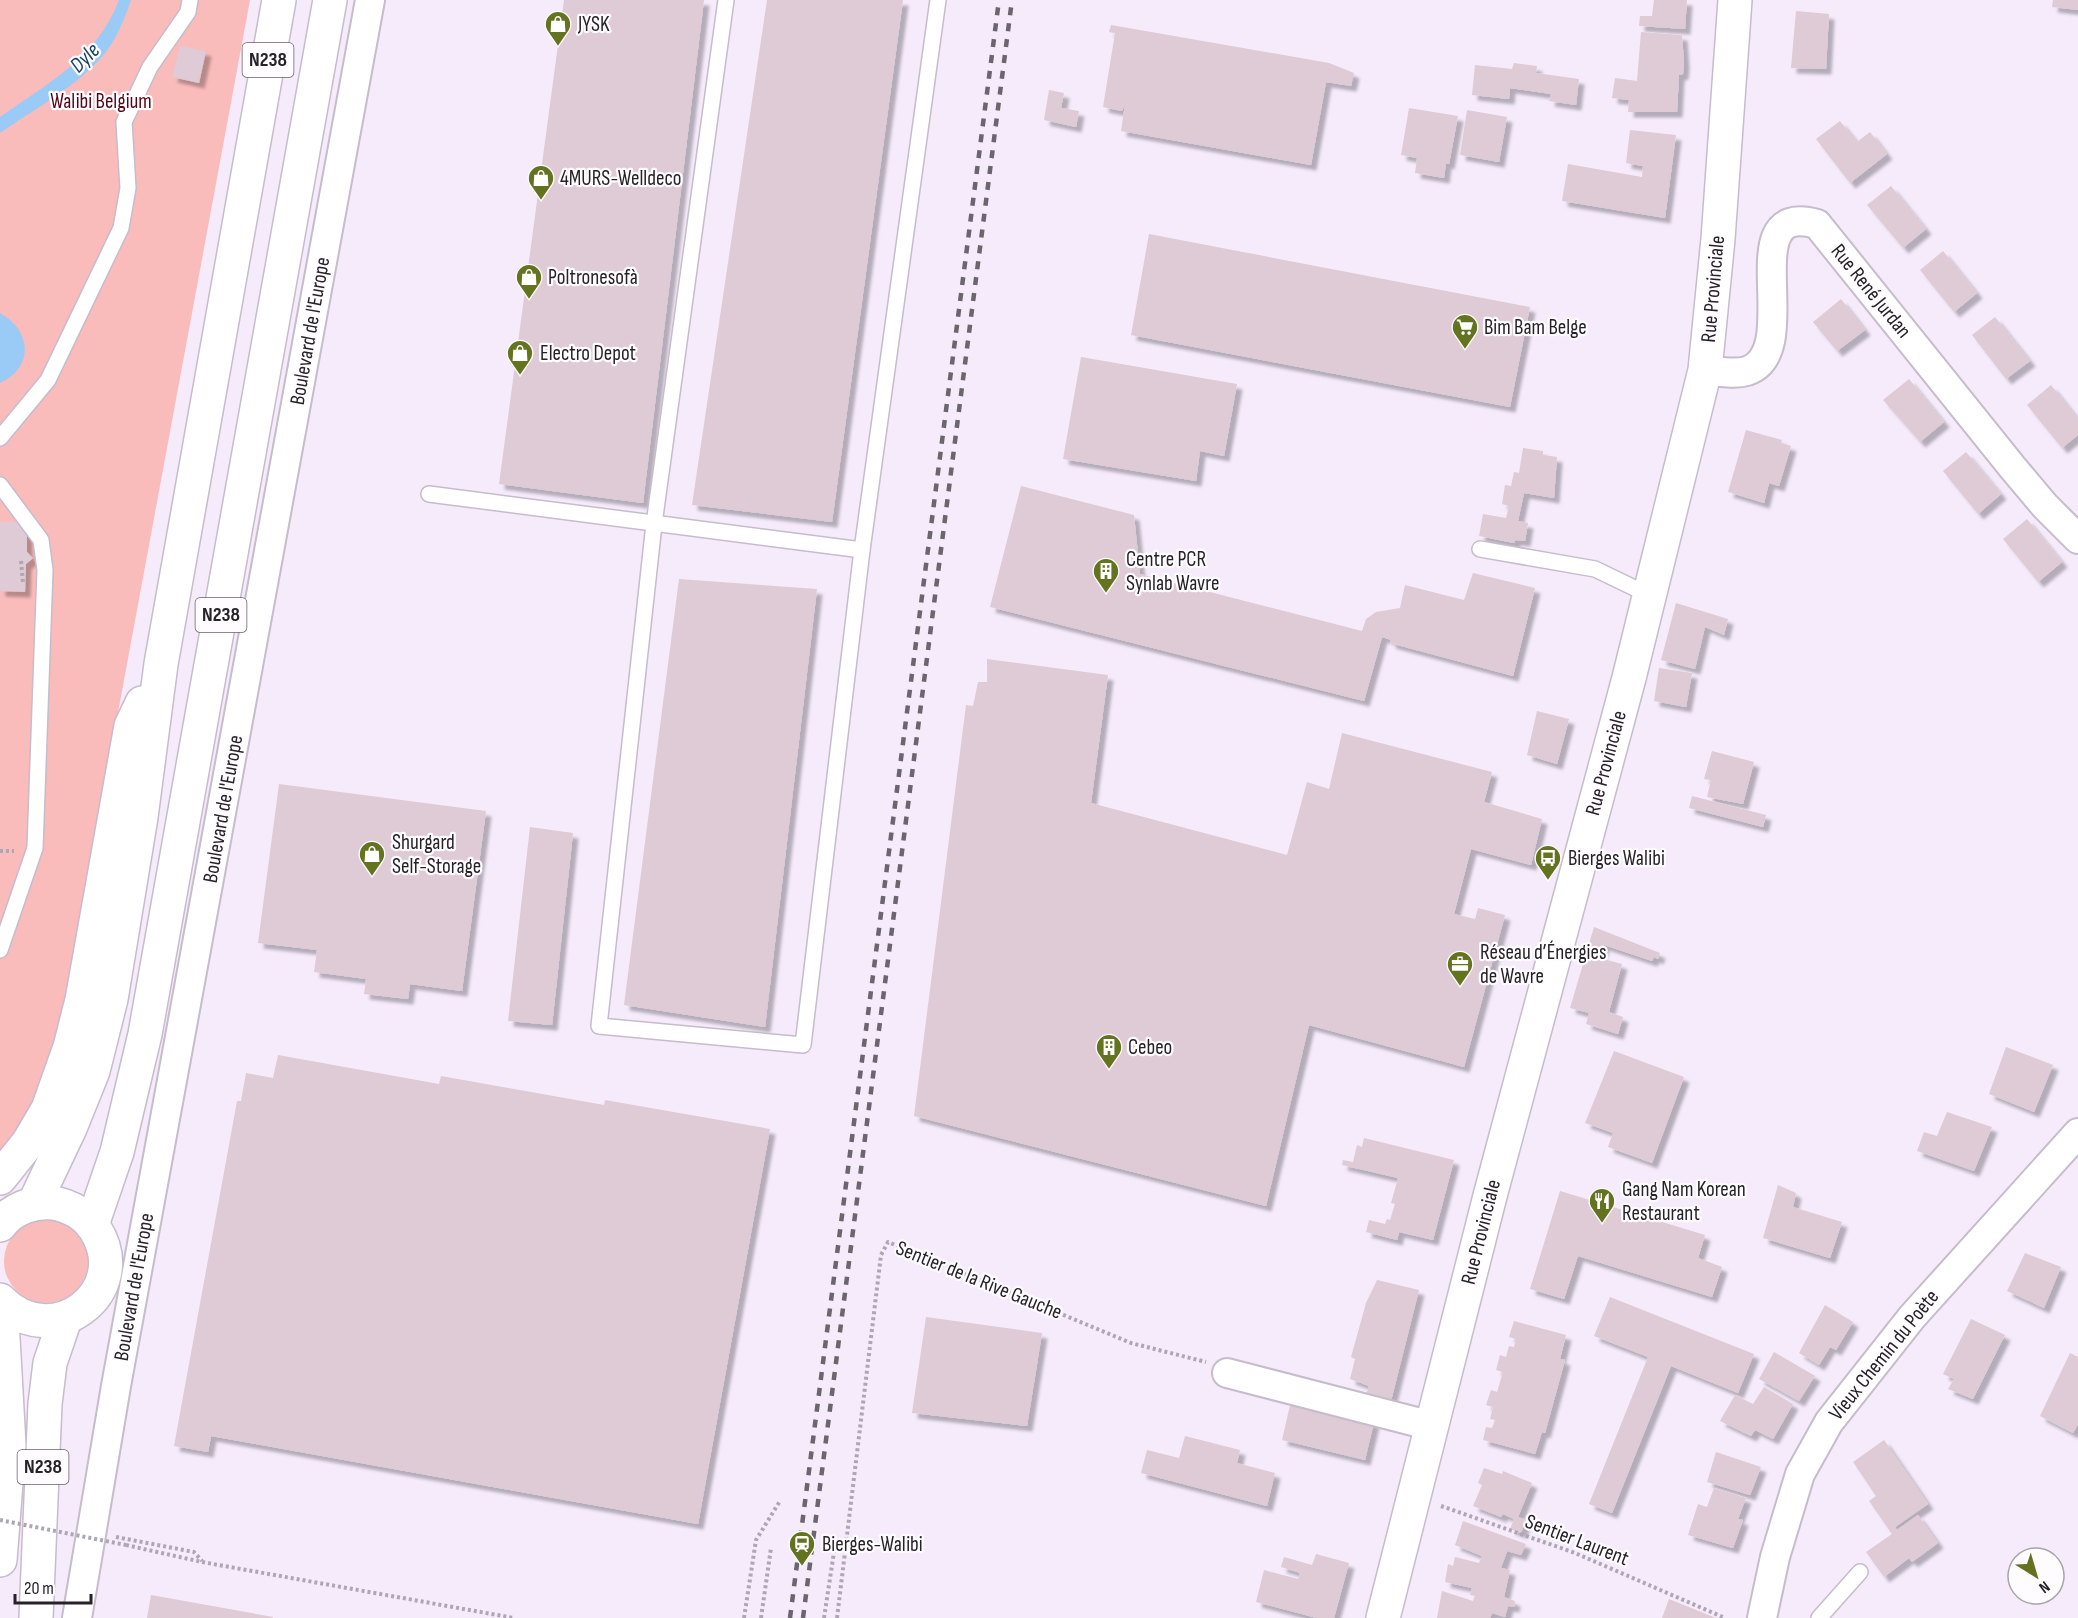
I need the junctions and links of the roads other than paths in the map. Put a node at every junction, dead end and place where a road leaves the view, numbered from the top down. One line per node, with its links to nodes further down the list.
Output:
1 (190, 0): 9 (lane)
2 (279, 0): 17 (main road, N238)
3 (330, 0): 23 (main road, Boulevard de l'Europe / N238)
4 (370, 0): 31 (street, Boulevard de l'Europe)
5 (726, 0): 12 (lane)
6 (938, 0): 15 (lane)
7 (1735, 0): 8 (main road, Rue Provinciale)
8 (1705, 370): 13 (street, Rue René Jurdan); 16 (main road, Rue Provinciale)
9 (0, 438)
10 (0, 485): 18 (lane)
11 (429, 494): 12 (lane)
12 (654, 524): 15 (lane); 15 (lane)
13 (2078, 539)
14 (1480, 549): 16 (lane)
15 (862, 550)
16 (1649, 595): 27 (main road, Rue Provinciale)
17 (161, 664): 20 (main road); 21 (main road, N238)
18 (0, 950)
19 (2078, 1133): 33 (street, Vieux Chemin du Poète)
20 (0, 1178)
21 (34, 1204): 22 (main road); 23 (main road, Boulevard de l'Europe)
22 (0, 1225)
23 (92, 1225): 25 (main road, Boulevard de l'Europe)
24 (0, 1301): 25 (main road); 28 (main road, N238)
25 (65, 1319): 30 (main road, N238)
26 (1227, 1373): 27 (street)
27 (1432, 1426): 32 (main road, Rue Provinciale)
28 (0, 1560)
29 (1860, 1572): 34 (lane)
30 (36, 1618)
31 (77, 1618)
32 (1383, 1618)
33 (1762, 1618)
34 (1819, 1618)

